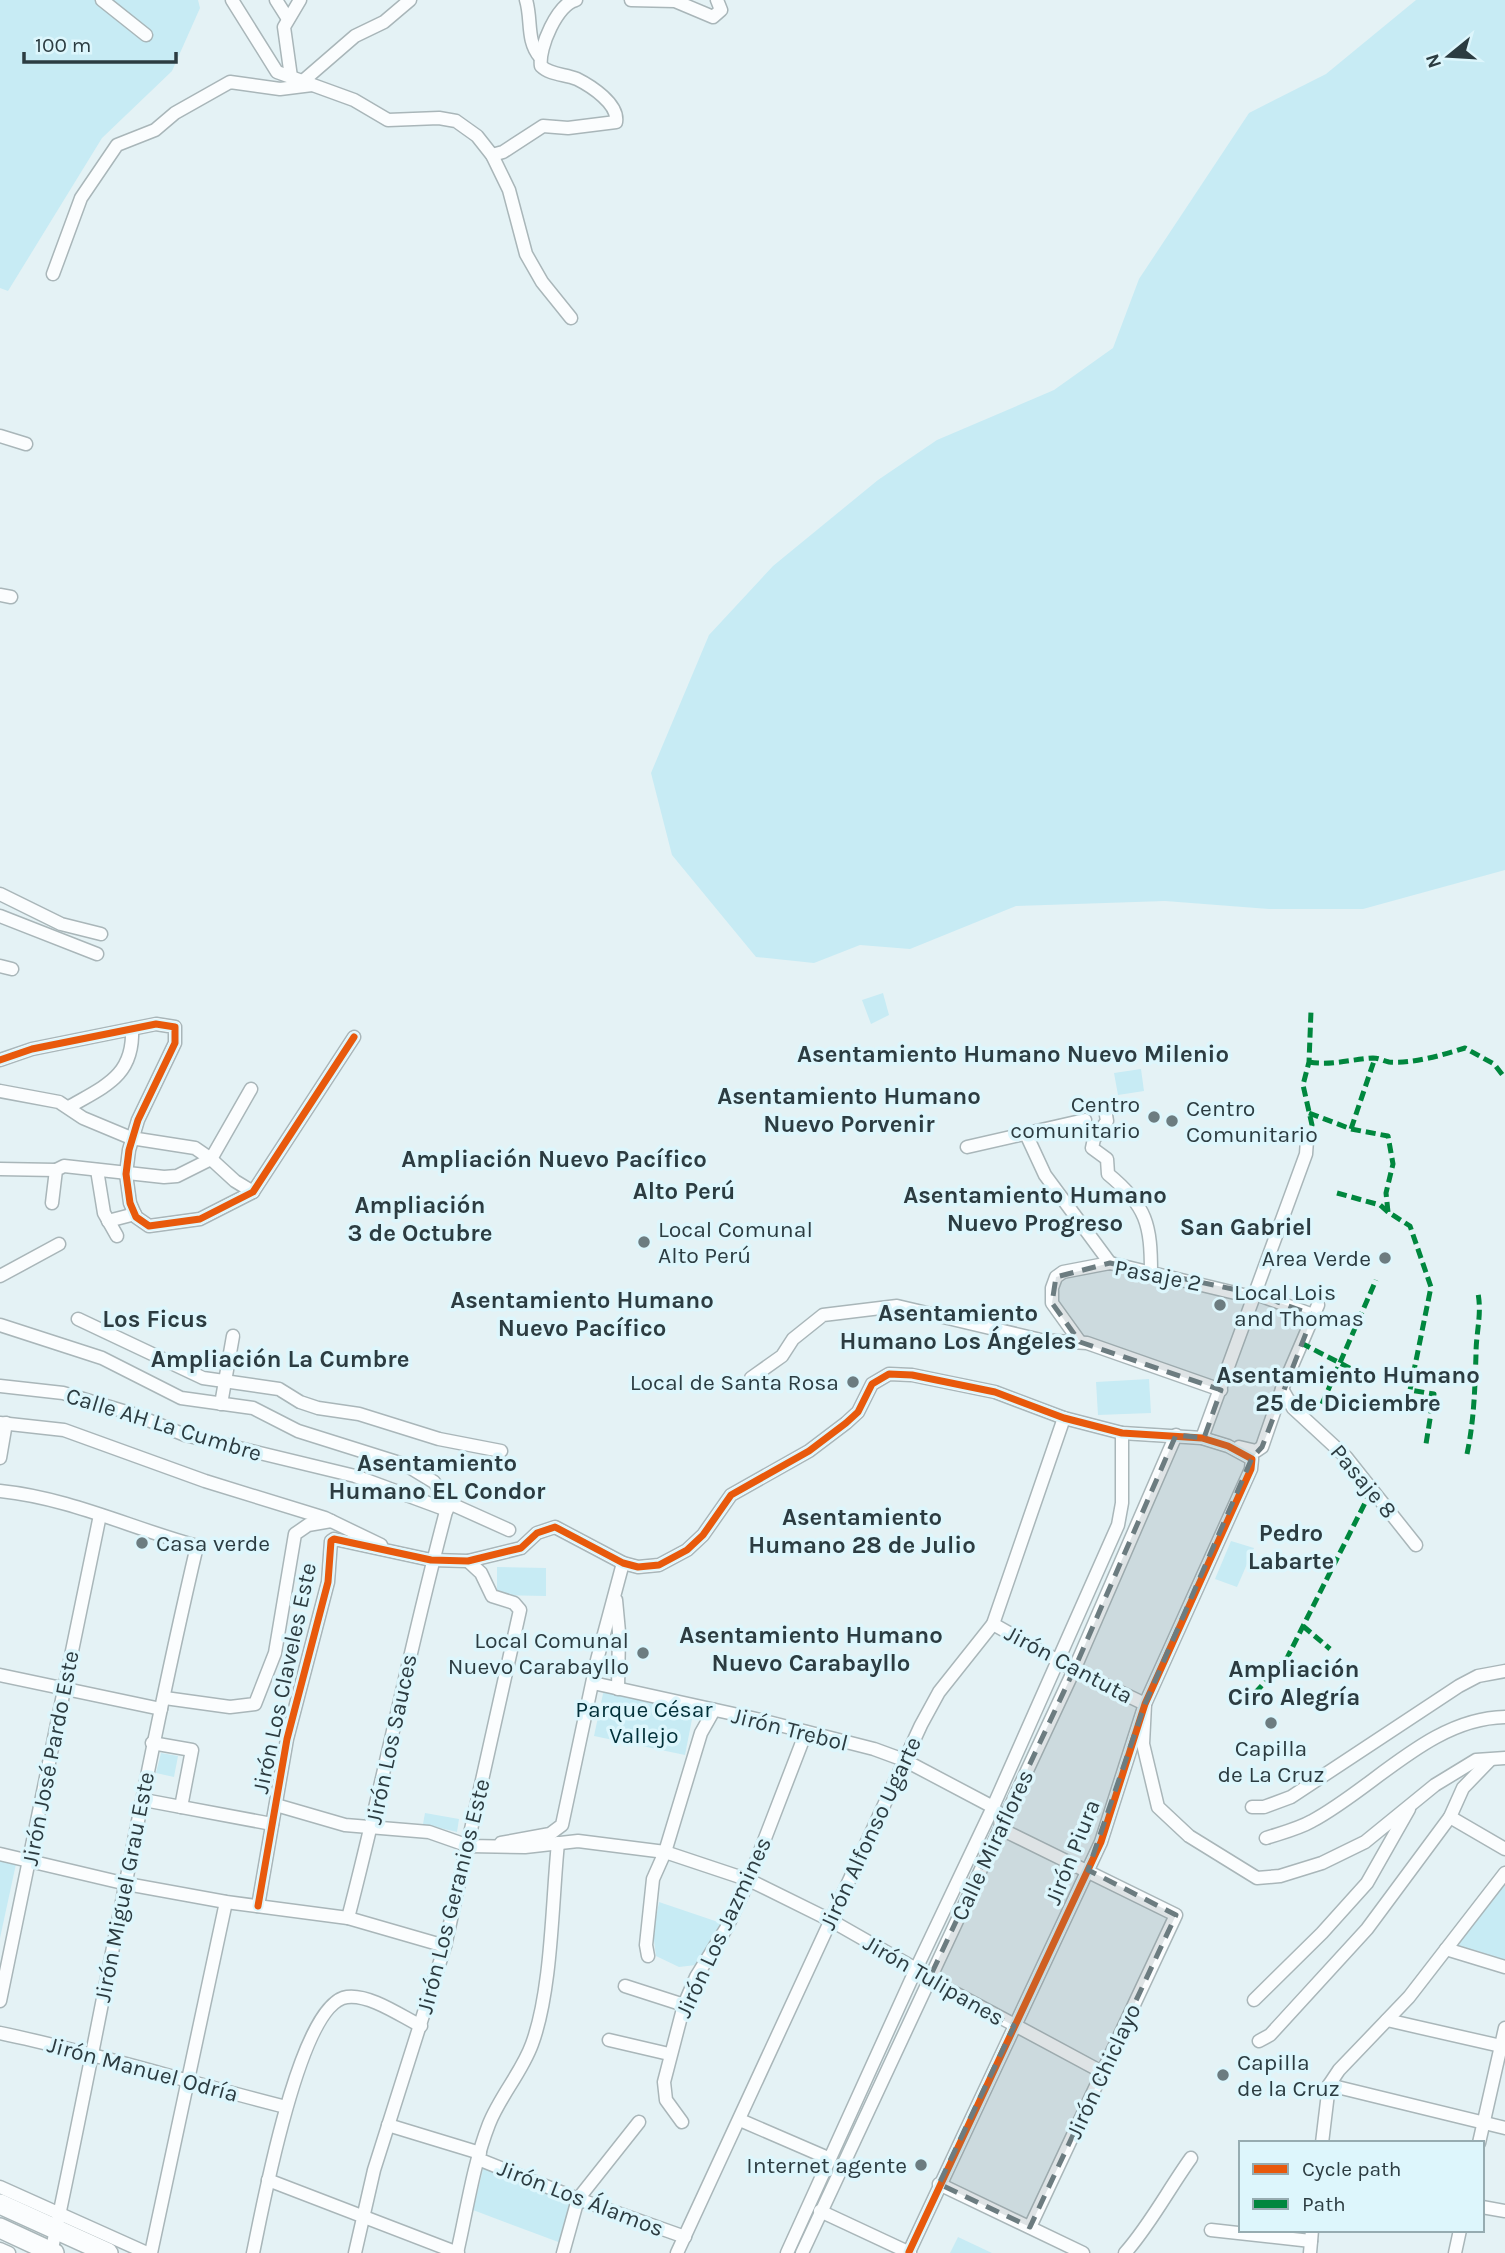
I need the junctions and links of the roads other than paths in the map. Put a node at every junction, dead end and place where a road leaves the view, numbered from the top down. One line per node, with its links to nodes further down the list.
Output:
1 (102, 0): 11 (street)
2 (276, 0): 10 (street)
3 (300, 0): 10 (street)
4 (410, 0): 13 (street)
5 (526, 0): 12 (street)
6 (576, 0): 12 (street)
7 (631, 0): 8 (street)
8 (717, 0)
9 (235, 1): 13 (street)
10 (288, 19): 13 (street)
11 (146, 35)
12 (540, 57): 14 (street)
13 (302, 81): 14 (street); 15 (street)
14 (492, 155): 16 (street)
15 (53, 274)
16 (571, 318)
17 (0, 436): 18 (street)
18 (26, 444)
19 (0, 894): 21 (street)
20 (0, 916): 22 (street)
21 (101, 934)
22 (97, 954)
23 (132, 1029): 25 (street); 28 (street); 32 (street)
24 (354, 1037): 40 (street)
25 (0, 1060)
26 (251, 1088): 35 (street)
27 (0, 1091): 28 (street)
28 (69, 1107): 32 (street)
29 (1105, 1109): 47 (street)
30 (1085, 1120): 31 (street)
31 (1026, 1134): 34 (street); 46 (street)
32 (131, 1138): 35 (street); 39 (street)
33 (1307, 1140): 49 (street)
34 (967, 1147)
35 (211, 1160): 39 (street); 40 (street)
36 (0, 1169): 37 (street)
37 (56, 1170): 38 (street); 41 (street)
38 (97, 1170): 39 (street); 43 (street)
39 (126, 1174): 42 (street)
40 (253, 1192): 42 (street)
41 (52, 1203)
42 (135, 1214): 43 (street)
43 (108, 1221): 44 (street)
44 (117, 1236)
45 (59, 1244): 48 (street)
46 (1110, 1263): 47 (street, Pasaje 2); 53 (street, Pasaje 2)
47 (1150, 1273): 49 (street, Pasaje 2)
48 (0, 1276)
49 (1254, 1296): 57 (street, Pasaje 2); 58 (street)
50 (78, 1319): 55 (street)
51 (0, 1325): 59 (street)
52 (233, 1336): 55 (street)
53 (1080, 1342): 54 (street); 58 (street)
54 (751, 1378)
55 (226, 1382): 59 (street); 66 (street)
56 (0, 1386): 69 (street, Calle AH La Cumbre)
57 (1282, 1389): 65 (street); 73 (street, Pasaje 8)
58 (1221, 1390): 64 (street)
59 (221, 1404): 69 (street)
60 (1064, 1418): 62 (street); 77 (street); 79 (street, Jirón Alfonso Ugarte)
61 (3, 1423): 67 (street); 71 (street)
62 (1122, 1433): 63 (street); 80 (street, Calle Miraflores)
63 (1176, 1435): 64 (street); 81 (street, Calle Miraflores)
64 (1202, 1438): 65 (street)
65 (1228, 1446): 88 (street, Jirón Piura)
66 (501, 1451)
67 (0, 1458)
68 (0, 1490): 70 (street)
69 (448, 1507): 72 (street, Calle AH La Cumbre); 75 (street, Jirón Los Sauces)
70 (100, 1515): 85 (street, Jirón José Pardo Este); 87 (street, Jirón Miguel Grau Este)
71 (331, 1521): 74 (street); 87 (street)
72 (509, 1530)
73 (1416, 1545)
74 (397, 1553): 75 (street); 97 (street, Jirón Los Claveles Este)
75 (431, 1560): 76 (street); 103 (street, Jirón Los Sauces)
76 (468, 1561): 77 (street); 107 (street, Jirón Los Geranios Este)
77 (623, 1563): 78 (street)
78 (615, 1592): 84 (street); 86 (street)
79 (993, 1625): 80 (street, Jirón Cantuta); 94 (street, Jirón Alfonso Ugarte)
80 (1058, 1659): 81 (street, Jirón Cantuta); 99 (street, Calle Miraflores)
81 (1074, 1670): 88 (street, Jirón Cantuta); 104 (street, Calle Miraflores)
82 (1505, 1671): 100 (street)
83 (0, 1675): 85 (street)
84 (593, 1683): 86 (street, Jirón Trebol); 108 (street)
85 (64, 1689): 87 (street); 112 (street, Jirón José Pardo Este)
86 (618, 1689): 89 (street, Jirón Trebol)
87 (163, 1703): 92 (street, Jirón Miguel Grau Este)
88 (1145, 1704): 96 (street); 113 (street, Jirón Piura)
89 (714, 1710): 91 (street, Jirón Trebol); 110 (street)
90 (1505, 1717): 105 (street)
91 (806, 1732): 94 (street, Jirón Trebol); 115 (street, Jirón Los Jazmines)
92 (152, 1743): 95 (street, Jirón Miguel Grau Este); 98 (street)
93 (1500, 1758): 96 (street); 101 (street)
94 (904, 1760): 99 (street, Jirón Trebol); 120 (street, Jirón Alfonso Ugarte)
95 (144, 1800): 98 (street); 116 (street, Jirón Miguel Grau Este)
96 (1412, 1804): 128 (street)
97 (276, 1805): 102 (street, Jirón Los Claveles Este); 103 (street, Jirón Tulipanes)
98 (181, 1807): 102 (street)
99 (993, 1807): 104 (street); 125 (street, Calle Miraflores)
100 (1252, 1807)
101 (1450, 1817): 109 (street); 137 (street)
102 (272, 1824): 118 (street, Jirón Los Claveles Este)
103 (372, 1828): 107 (street, Jirón Tulipanes); 119 (street, Jirón Los Sauces)
104 (1001, 1829): 113 (street); 126 (street, Calle Miraflores)
105 (1266, 1838)
106 (558, 1843): 108 (street, Jirón Tulipanes); 110 (street, Jirón Tulipanes); 153 (street)
107 (469, 1846): 108 (street, Jirón Tulipanes); 121 (street, Jirón Los Geranios Este)
108 (492, 1848)
109 (1505, 1849)
110 (665, 1852): 115 (street, Jirón Tulipanes); 123 (street)
111 (0, 1854): 112 (street)
112 (30, 1860): 116 (street); 129 (street, Jirón José Pardo Este)
113 (1088, 1870): 133 (street, Jirón Piura); 141 (street, Jirón Chiclayo)
114 (1505, 1873): 122 (street)
115 (748, 1880): 120 (street, Jirón Tulipanes); 130 (street, Jirón Los Jazmines)
116 (127, 1884): 117 (street); 139 (street, Jirón Miguel Grau Este)
117 (226, 1902): 118 (street); 142 (street)
118 (258, 1906): 119 (street)
119 (348, 1918): 121 (street)
120 (830, 1920): 125 (street, Jirón Tulipanes); 145 (street, Jirón Alfonso Ugarte)
121 (445, 1945): 132 (street, Jirón Los Geranios Este)
122 (1446, 1949): 124 (street); 131 (street)
123 (648, 1956)
124 (1505, 1967)
125 (916, 1969): 126 (street, Jirón Tulipanes); 154 (street, Calle Miraflores)
126 (929, 1979): 133 (street, Jirón Tulipanes); 162 (street, Calle Miraflores)
127 (625, 1986): 130 (street)
128 (1254, 2000)
129 (0, 2001)
130 (684, 2005): 140 (street, Jirón Los Jazmines)
131 (1387, 2020): 138 (street); 143 (street)
132 (421, 2026): 144 (street); 149 (street, Jirón Los Geranios Este)
133 (1014, 2026): 141 (street, Jirón Tulipanes); 157 (street, Jirón Piura)
134 (1505, 2028): 138 (street)
135 (0, 2033): 139 (street, Jirón Manuel Odría)
136 (609, 2039): 140 (street)
137 (1259, 2041)
138 (1503, 2046): 148 (street)
139 (92, 2052): 142 (street, Jirón Manuel Odría); 165 (street, Jirón Miguel Grau Este)
140 (669, 2054): 147 (street, Jirón Los Jazmines)
141 (1102, 2072): 166 (street, Jirón Chiclayo)
142 (186, 2082): 144 (street, Jirón Manuel Odría); 176 (street)
143 (1329, 2085): 148 (street); 151 (street)
144 (286, 2107): 156 (street)
145 (740, 2120): 154 (street); 170 (street, Jirón Alfonso Ugarte)
146 (639, 2122): 159 (street)
147 (682, 2122)
148 (1483, 2124): 150 (street); 152 (street)
149 (388, 2126): 153 (street, Jirón Los Álamos); 164 (street, Jirón Los Geranios Este)
150 (1505, 2128)
151 (1322, 2141)
152 (1479, 2141)
153 (479, 2156): 159 (street, Jirón Los Álamos); 179 (street)
154 (828, 2158): 182 (street, Calle Miraflores)
155 (1191, 2158): 186 (street)
156 (268, 2180): 164 (street); 177 (street)
157 (939, 2184): 166 (street); 184 (street, Jirón Piura)
158 (0, 2188): 165 (street)
159 (578, 2199): 170 (street, Jirón Los Álamos); 180 (street)
160 (0, 2204): 165 (highway)
161 (1484, 2207): 163 (street)
162 (820, 2211): 183 (street, Calle Miraflores); 184 (street)
163 (1505, 2211)
164 (364, 2217): 178 (street, Jirón Los Geranios Este); 179 (street)
165 (58, 2221): 174 (street, Jirón Miguel Grau Este); 175 (highway); 176 (street)
166 (1030, 2227): 185 (street)
167 (0, 2228): 174 (highway)
168 (1210, 2230): 171 (street)
169 (1460, 2232): 187 (street)
170 (685, 2236): 181 (street, Jirón Alfonso Ugarte)
171 (1311, 2242)
172 (0, 2249): 173 (street)
173 (9, 2253)
174 (52, 2253)
175 (108, 2253)
176 (149, 2253)
177 (254, 2253)
178 (355, 2253)
179 (457, 2253)
180 (563, 2253)
181 (677, 2253)
182 (787, 2253)
183 (802, 2253)
184 (910, 2253)
185 (1083, 2253)
186 (1125, 2253)
187 (1455, 2253)

